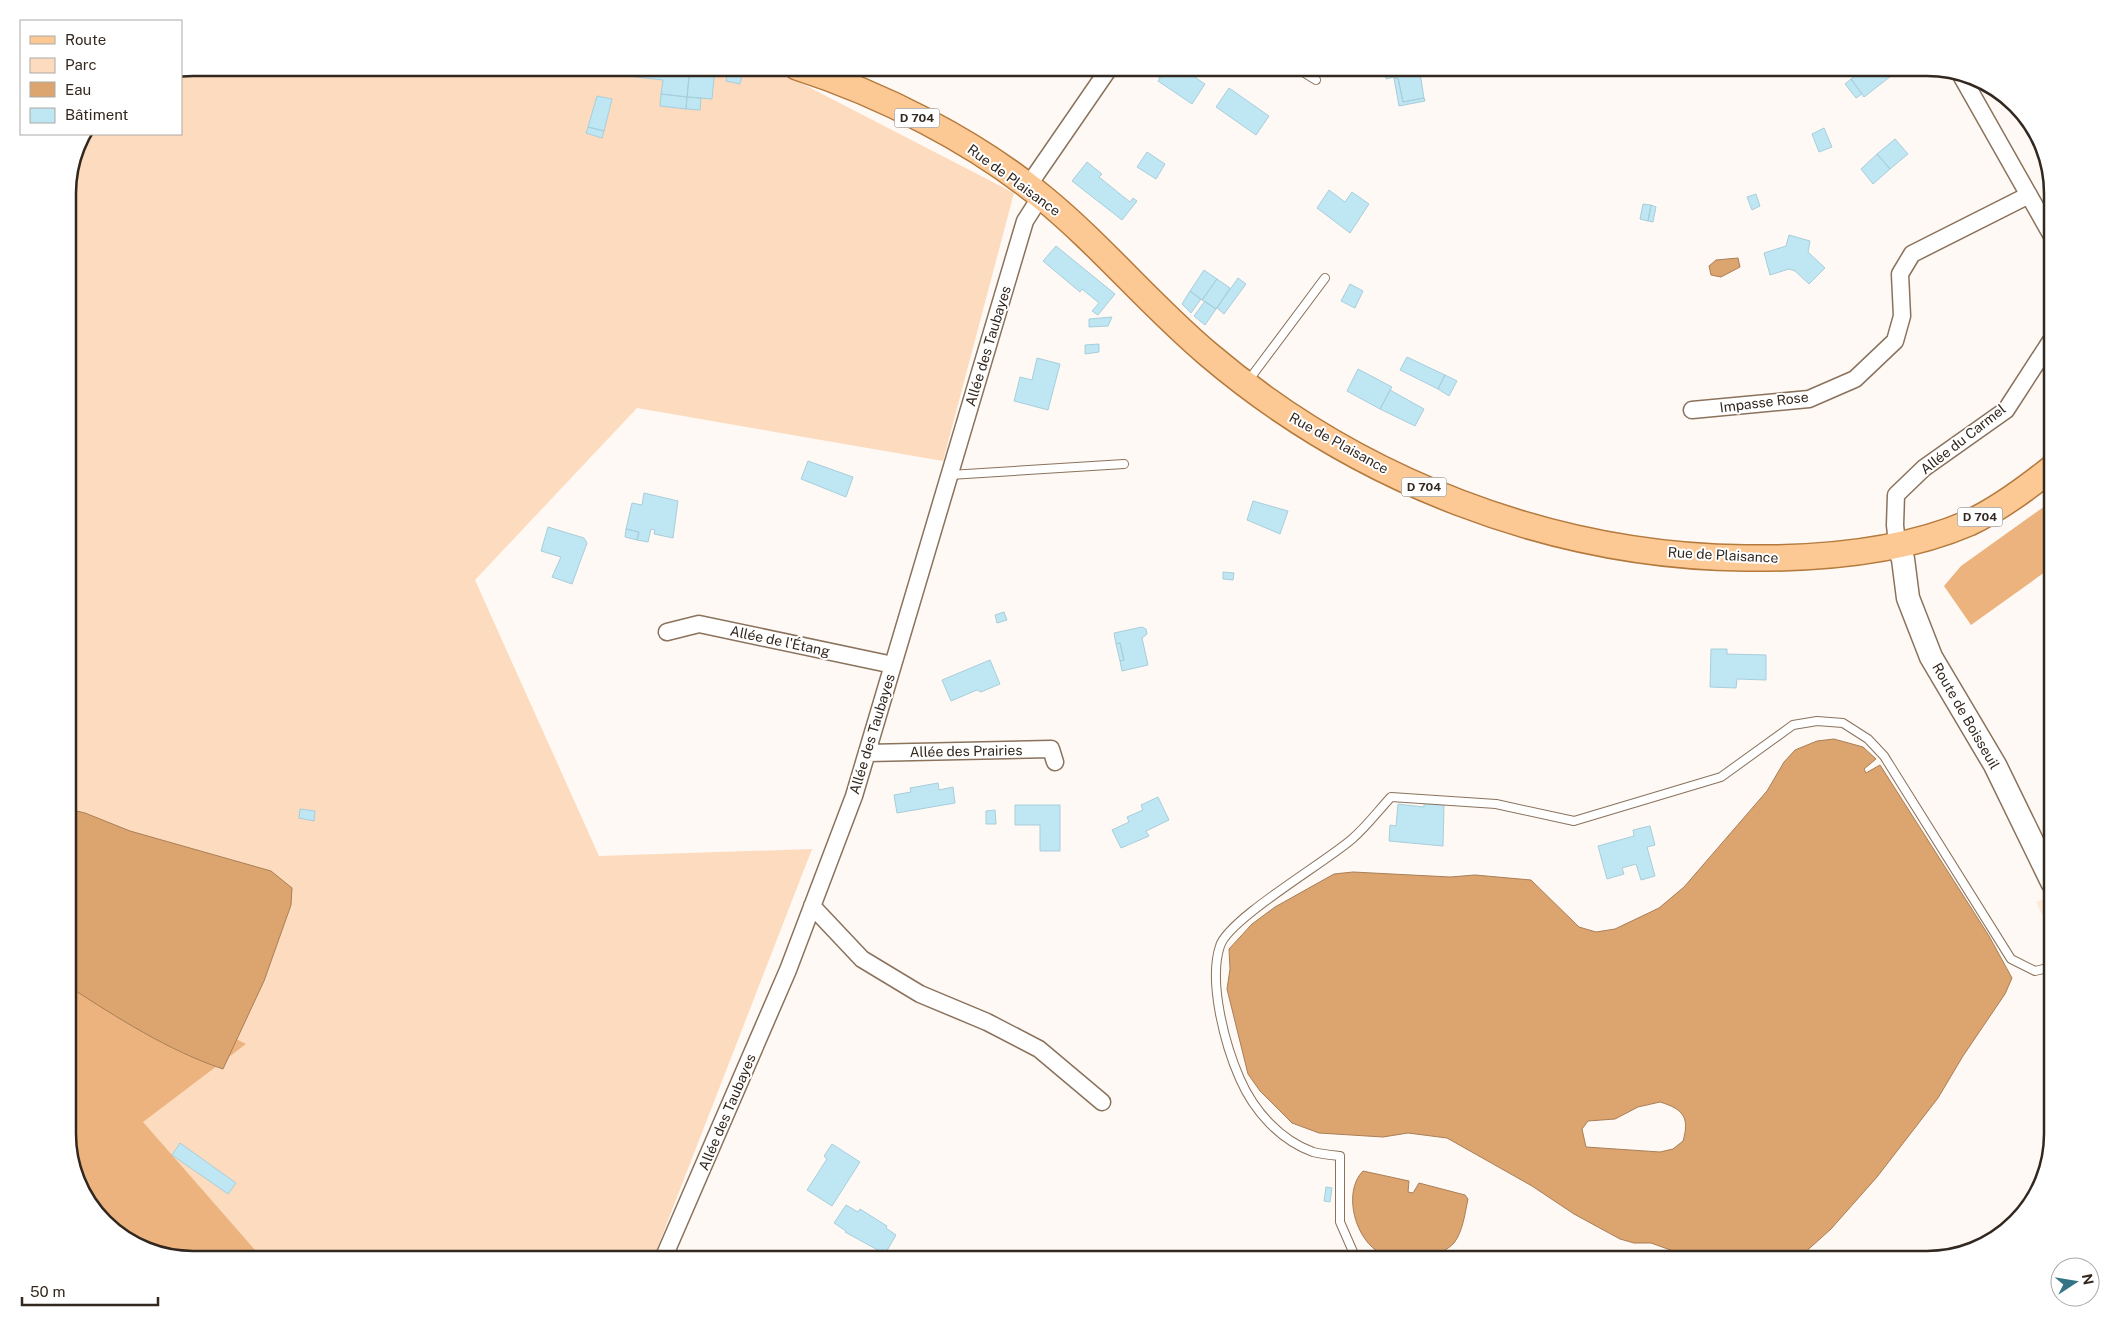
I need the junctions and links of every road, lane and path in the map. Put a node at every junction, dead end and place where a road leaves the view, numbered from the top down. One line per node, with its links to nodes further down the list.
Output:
1 (1105, 76): 6 (street, Allée des Taubayes)
2 (1310, 76): 4 (lane)
3 (820, 77): 6 (main road, Rue de Plaisance / D 704)
4 (1316, 80)
5 (1965, 83): 7 (street)
6 (1035, 191): 11 (main road, Rue de Plaisance / D 704); 15 (street, Allée des Taubayes)
7 (2029, 195): 8 (street); 12 (street, Impasse Rose)
8 (2043, 220)
9 (1325, 278): 11 (lane)
10 (2043, 353): 16 (street, Allée du Carmel)
11 (1245, 384): 16 (main road, Rue de Plaisance / D 704)
12 (1692, 410)
13 (1124, 464): 15 (lane)
14 (2043, 474): 16 (main road, Rue de Plaisance / D 704)
15 (950, 475): 18 (street, Allée des Taubayes)
16 (1897, 544): 21 (main road, Route de Boisseuil)
17 (667, 632): 18 (street, Allée de l'Étang)
18 (893, 665): 19 (street, Allée des Taubayes)
19 (867, 753): 20 (street, Allée des Prairies); 22 (street, Allée des Taubayes)
20 (1055, 762)
21 (2044, 865)
22 (812, 906): 24 (street); 25 (street, Allée des Taubayes)
23 (2044, 969): 26 (lane)
24 (1102, 1102)
25 (668, 1251)
26 (1353, 1251)

